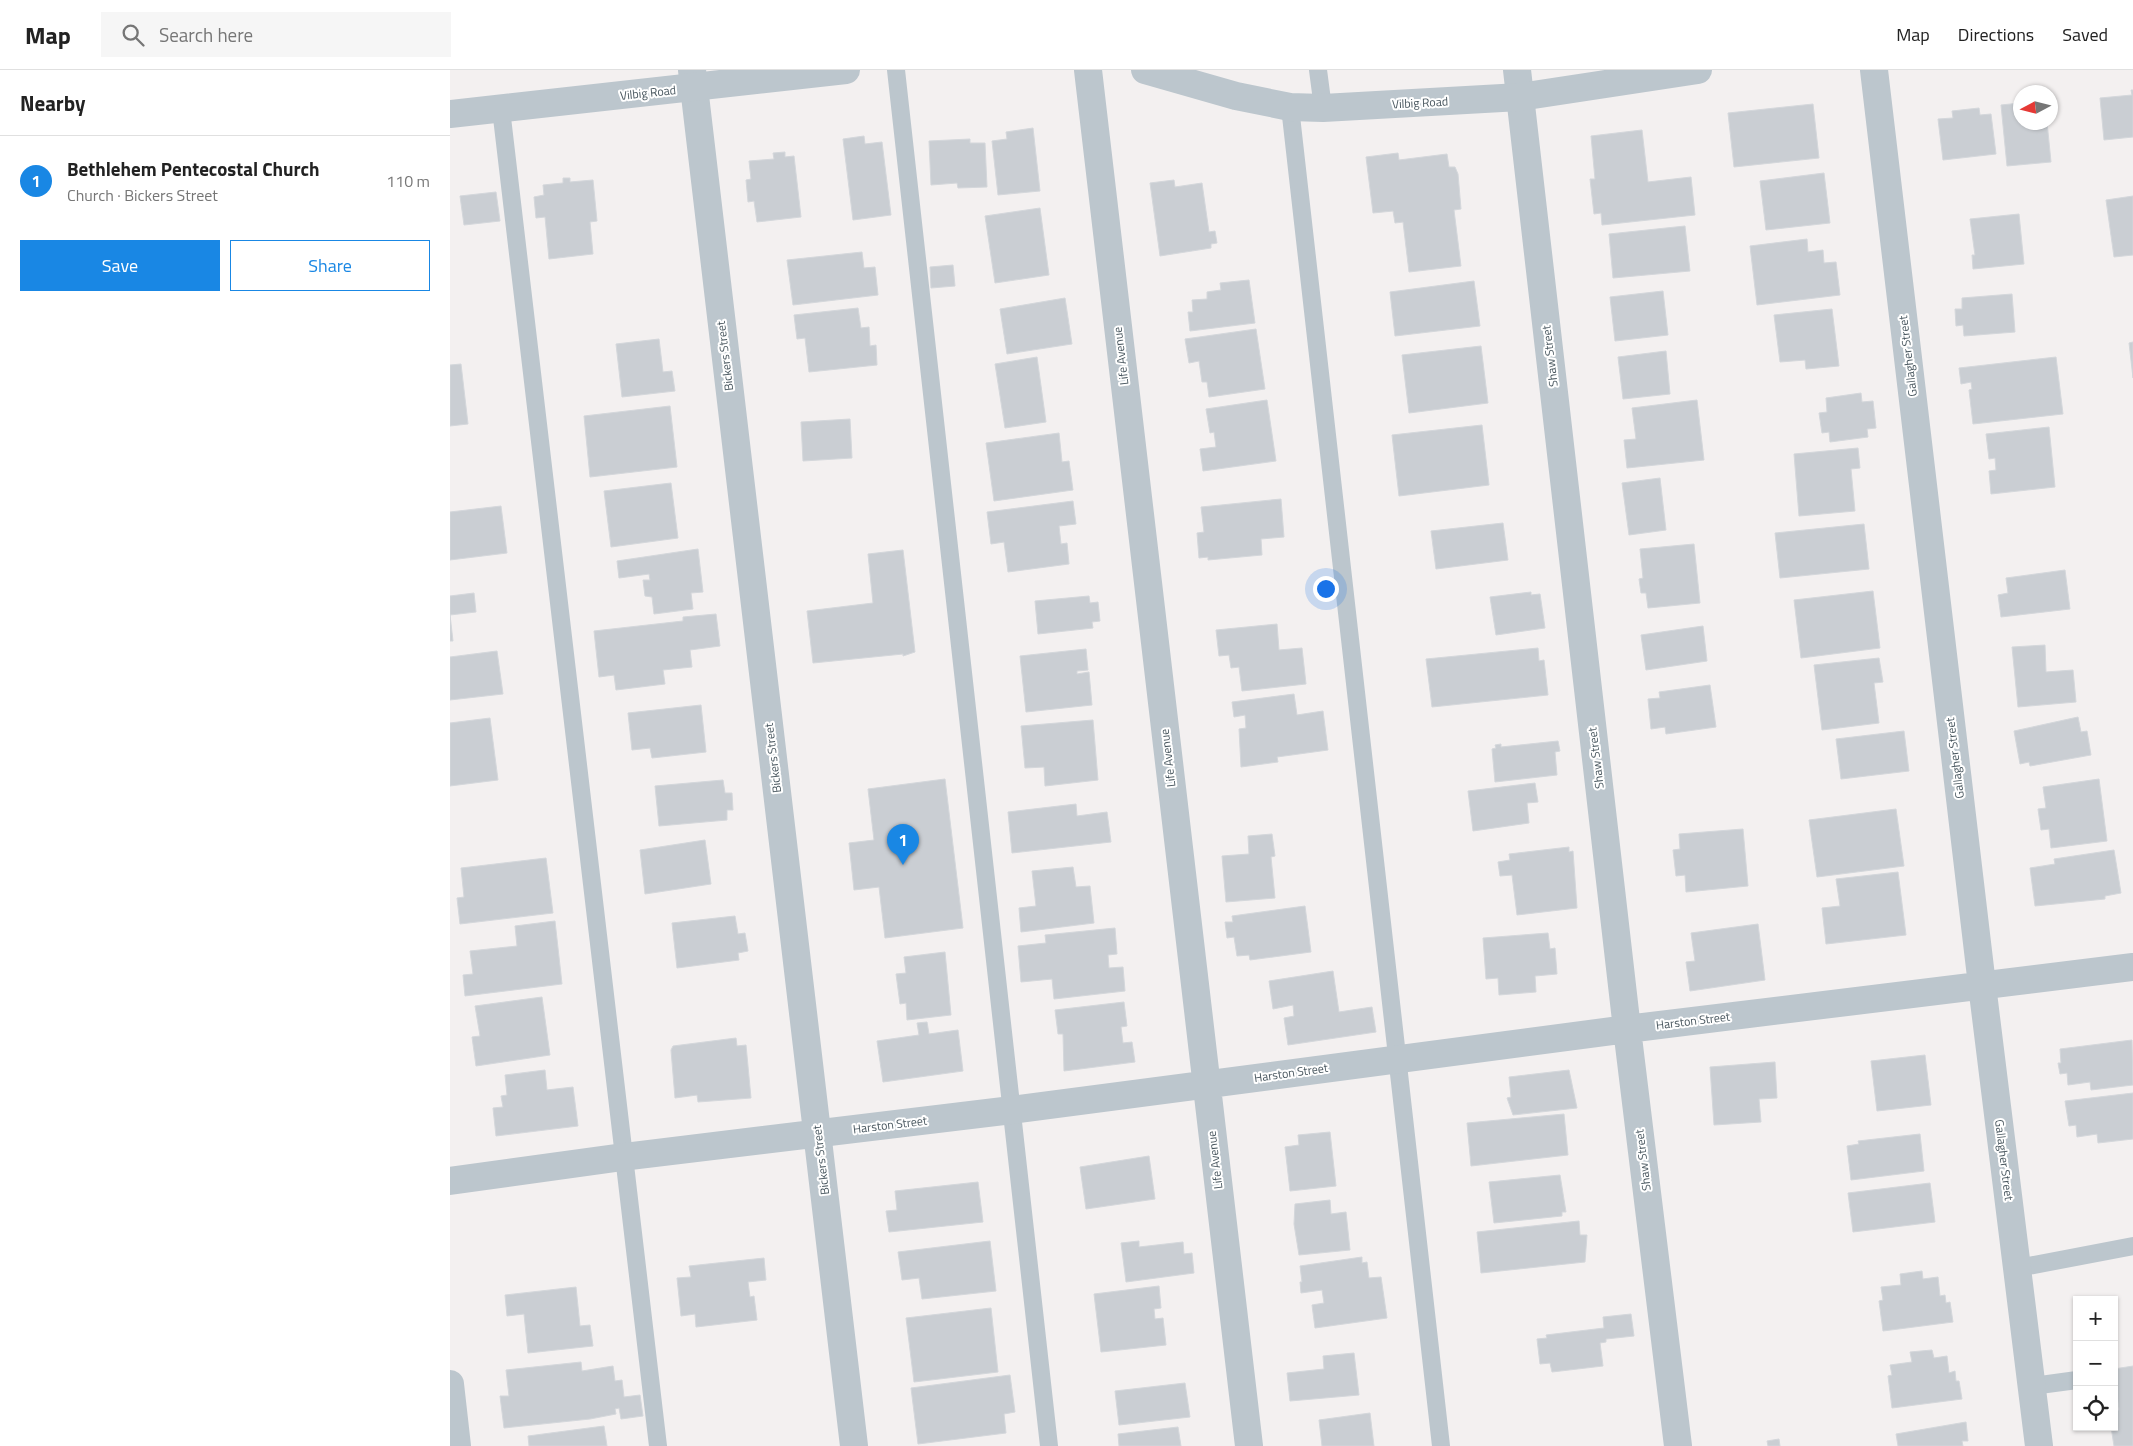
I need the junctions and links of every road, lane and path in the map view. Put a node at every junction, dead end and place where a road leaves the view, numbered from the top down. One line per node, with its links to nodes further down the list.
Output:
1 (846, 70): 9 (street, Vilbig Road)
2 (896, 70): 20 (lane)
3 (1088, 70): 19 (street, Life Avenue)
4 (1145, 70): 11 (street, Vilbig Road)
5 (1318, 70): 12 (lane)
6 (1517, 70): 10 (street, Shaw Street)
7 (1698, 70): 10 (street, Vilbig Road)
8 (1874, 70): 16 (street, Gallagher Street)
9 (693, 79): 13 (street, Vilbig Road); 21 (street, Bickers Street)
10 (1520, 97): 12 (street, Vilbig Road); 17 (street, Shaw Street)
11 (1290, 107): 12 (street, Vilbig Road); 18 (lane)
12 (1323, 108)
13 (500, 109): 14 (street, Vilbig Road); 22 (lane)
14 (450, 114)
15 (2133, 967): 16 (street, Harston Street)
16 (1982, 985): 17 (street, Harston Street); 25 (street, Gallagher Street)
17 (1627, 1029): 18 (street, Harston Street); 35 (street, Shaw Street)
18 (1396, 1059): 19 (street, Harston Street); 34 (lane)
19 (1206, 1084): 20 (street, Harston Street); 33 (street, Life Avenue)
20 (1012, 1110): 21 (street, Harston Street); 32 (lane)
21 (817, 1133): 22 (street, Harston Street); 31 (street, Bickers Street)
22 (623, 1157): 23 (street, Harston Street); 30 (lane)
23 (450, 1181)
24 (2133, 1246): 25 (lane)
25 (2018, 1268): 28 (street, Gallagher Street)
26 (2073, 1381): 28 (lane)
27 (450, 1384): 29 (street)
28 (2032, 1386): 36 (street, Gallagher Street)
29 (457, 1446)
30 (658, 1446)
31 (854, 1446)
32 (1049, 1446)
33 (1249, 1446)
34 (1441, 1446)
35 (1678, 1446)
36 (2039, 1446)

